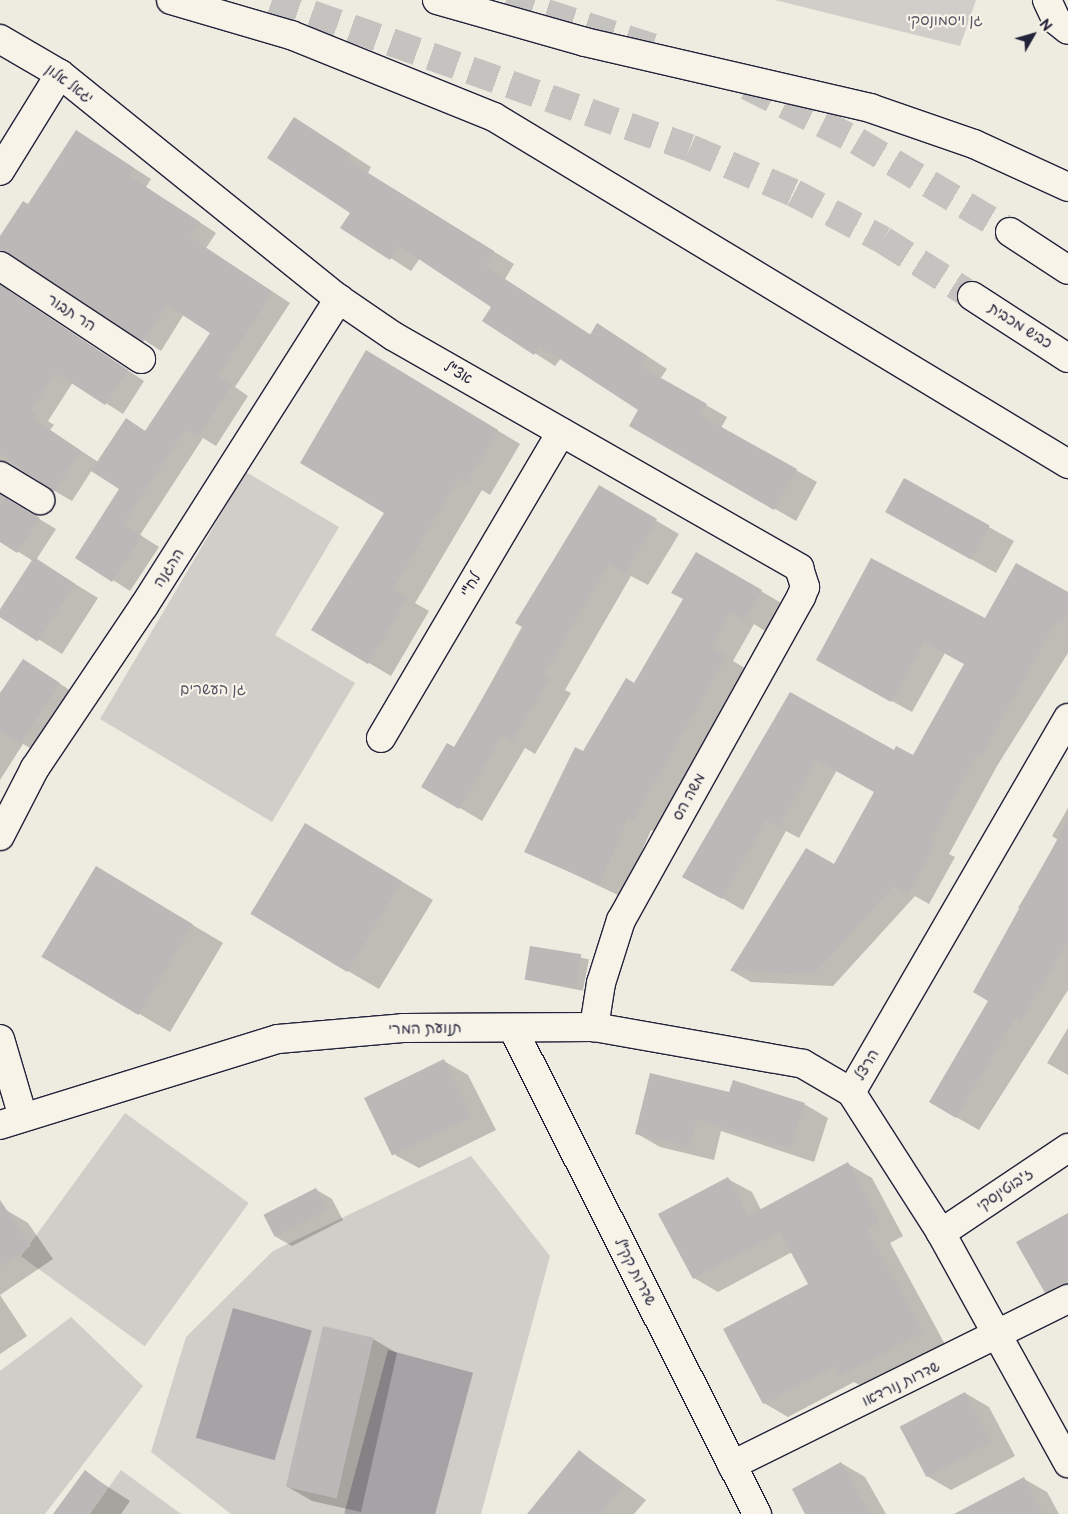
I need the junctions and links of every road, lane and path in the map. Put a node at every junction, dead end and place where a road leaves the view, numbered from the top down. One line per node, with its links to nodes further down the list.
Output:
1 (171, 0): 18 (main road)
2 (437, 0): 9 (main road)
3 (1047, 0): 4 (main road)
4 (1068, 30)
5 (0, 39): 6 (main road, יגאל אלון)
6 (60, 74): 7 (main road, יגאל אלון); 8 (main road)
7 (135, 134): 14 (main road, אצ"ל)
8 (0, 171)
9 (1068, 187)
10 (1010, 232): 12 (main road)
11 (0, 266): 16 (main road, הר תבור)
12 (1068, 270)
13 (972, 296): 15 (main road, כביש מכבית)
14 (338, 299): 17 (main road, אצ"ל); 24 (main road, ההגנה)
15 (1068, 358)
16 (141, 359)
17 (561, 432): 21 (main road, אצ"ל); 23 (main road, לח"י)
18 (1067, 463)
19 (0, 476): 20 (main road)
20 (40, 500)
21 (803, 577): 25 (main road, משה הס)
22 (1068, 718): 28 (main road, הרצל)
23 (381, 738)
24 (0, 836)
25 (594, 1027): 26 (main road, תנועת המרי); 28 (main road, תנועת המרי)
26 (513, 1029): 29 (main road, תנועת המרי); 35 (main road, שדרות קק"ל)
27 (0, 1039): 29 (main road)
28 (851, 1092): 31 (main road, הרצל)
29 (11, 1121)
30 (1068, 1148): 31 (main road, ז'בוטינסקי)
31 (941, 1233): 33 (main road, הרצל)
32 (1068, 1299): 33 (main road, שדרות נורדאו)
33 (997, 1338): 34 (main road, הרצל); 35 (main road, שדרות נורדאו)
34 (1068, 1464)
35 (732, 1465): 36 (main road, שדרות קק"ל)
36 (757, 1514)

